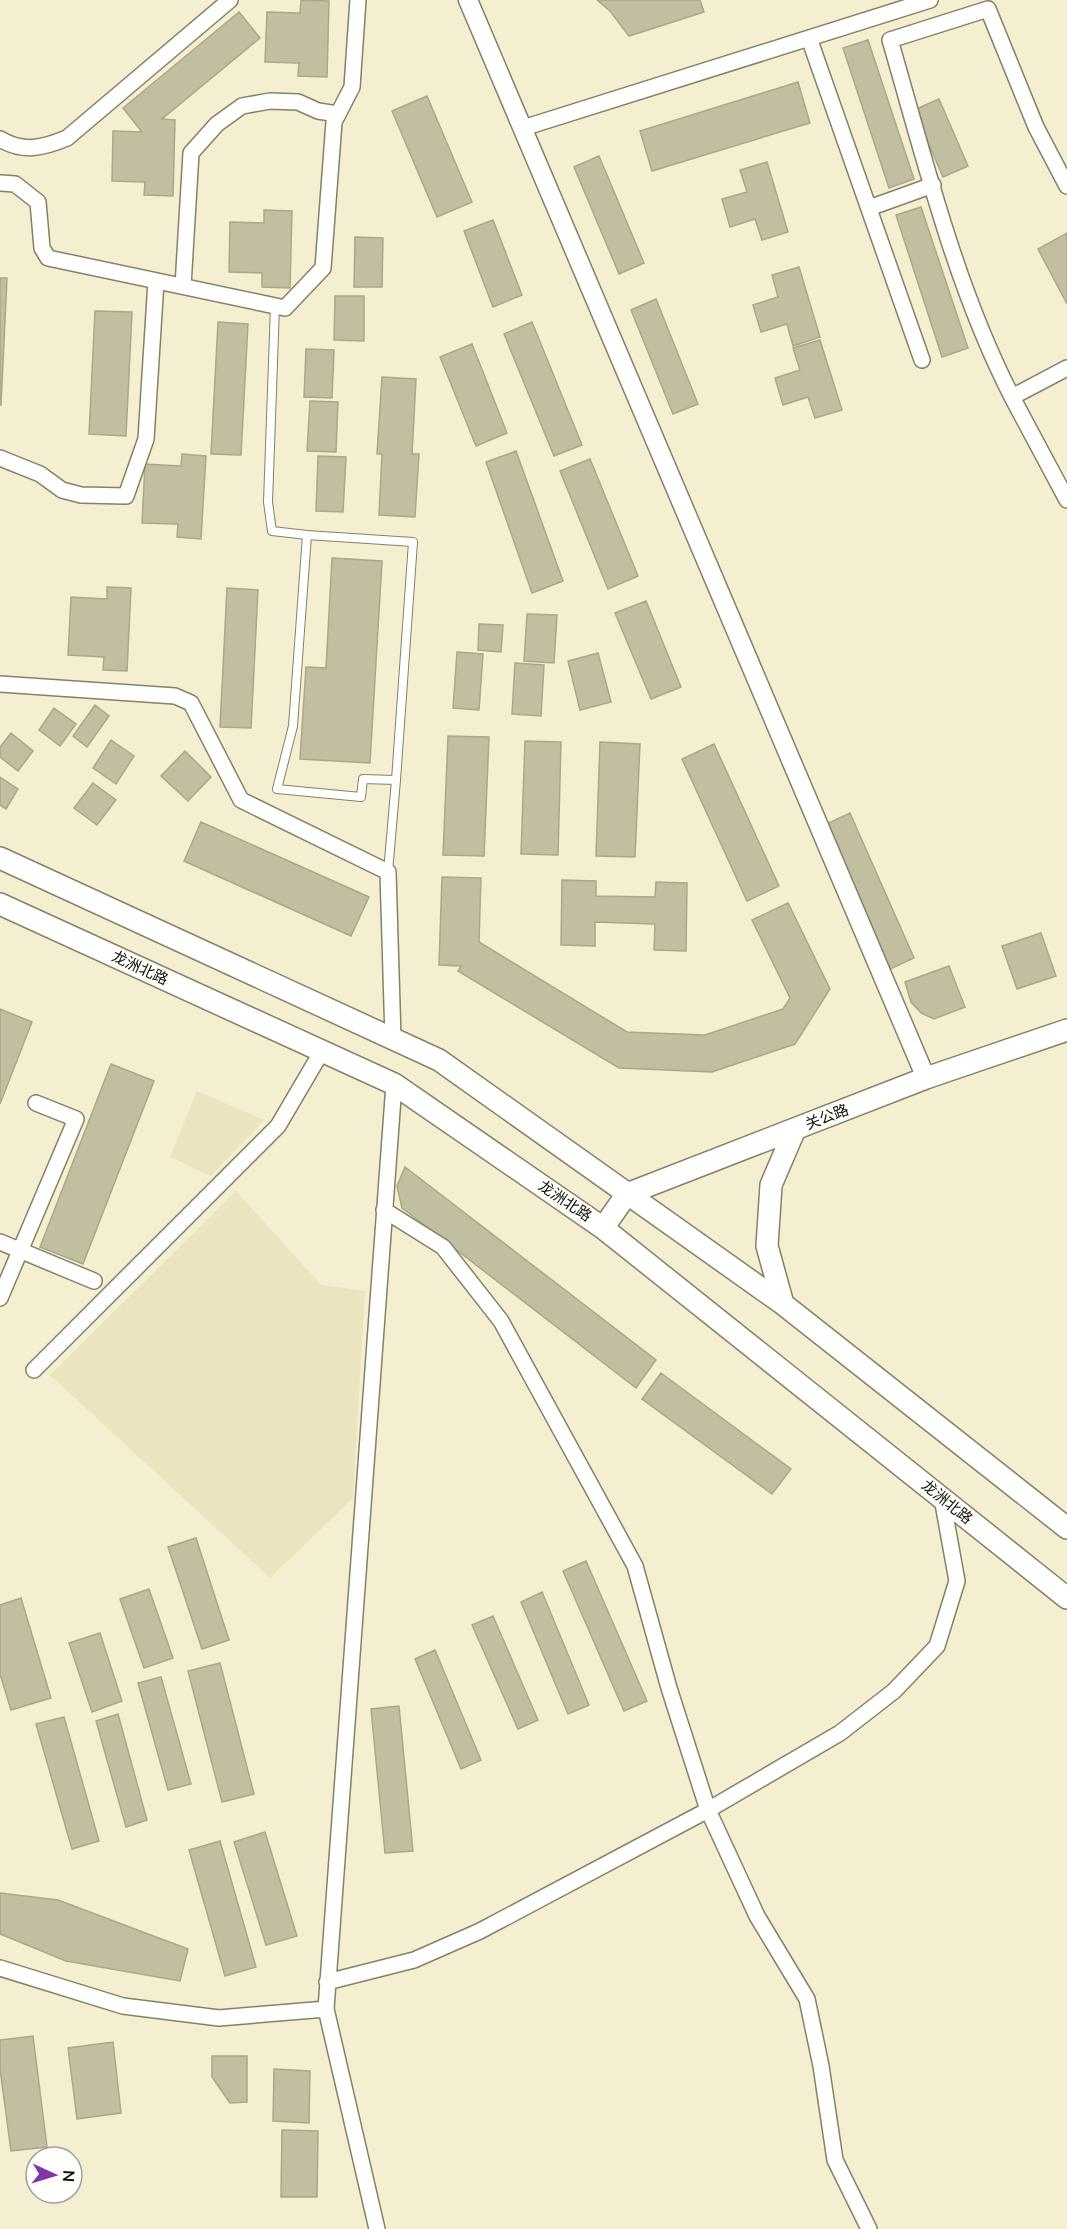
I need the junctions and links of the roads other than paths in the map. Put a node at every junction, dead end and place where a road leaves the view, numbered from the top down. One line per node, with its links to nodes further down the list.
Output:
1 (230, 0): 8 (street)
2 (358, 0): 6 (street)
3 (468, 0): 7 (street)
4 (930, 0): 5 (street)
5 (809, 38): 7 (street); 12 (street)
6 (338, 114): 14 (street); 15 (street)
7 (523, 128): 30 (street)
8 (0, 139)
9 (0, 183): 13 (street)
10 (933, 185): 11 (street); 12 (street); 18 (street)
11 (1067, 186)
12 (869, 208): 16 (street)
13 (156, 280): 14 (street); 19 (street)
14 (183, 286): 15 (street)
15 (275, 306): 21 (lane)
16 (922, 360)
17 (1067, 368): 18 (street)
18 (1012, 397): 20 (street)
19 (0, 458)
20 (1067, 500)
21 (308, 535): 23 (lane); 23 (lane)
22 (0, 684): 25 (street)
23 (396, 780): 25 (lane)
24 (0, 858): 28 (main road)
25 (388, 872): 28 (street)
26 (0, 904): 29 (main road, 龙洲北路)
27 (1067, 1030): 30 (main road, 关公路)
28 (393, 1039): 34 (main road)
29 (322, 1052): 31 (main road, 龙洲北路); 42 (street)
30 (926, 1078): 33 (main road, 关公路)
31 (394, 1084): 35 (street); 36 (main road, 龙洲北路)
32 (36, 1103): 38 (street)
33 (795, 1129): 34 (main road, 关公路); 41 (main road)
34 (627, 1194): 36 (main road); 41 (main road)
35 (384, 1210): 46 (street); 48 (street)
36 (603, 1228): 43 (main road, 龙洲北路)
37 (0, 1242): 38 (street)
38 (20, 1251): 39 (street); 40 (street)
39 (94, 1281)
40 (0, 1298)
41 (783, 1304): 44 (main road)
42 (34, 1370)
43 (942, 1498): 45 (main road, 龙洲北路); 46 (street)
44 (1067, 1528)
45 (1067, 1598)
46 (708, 1810): 48 (street); 51 (street)
47 (0, 1968): 49 (street)
48 (327, 1982): 49 (street)
49 (326, 2009): 50 (street)
50 (377, 2229)
51 (869, 2229)

